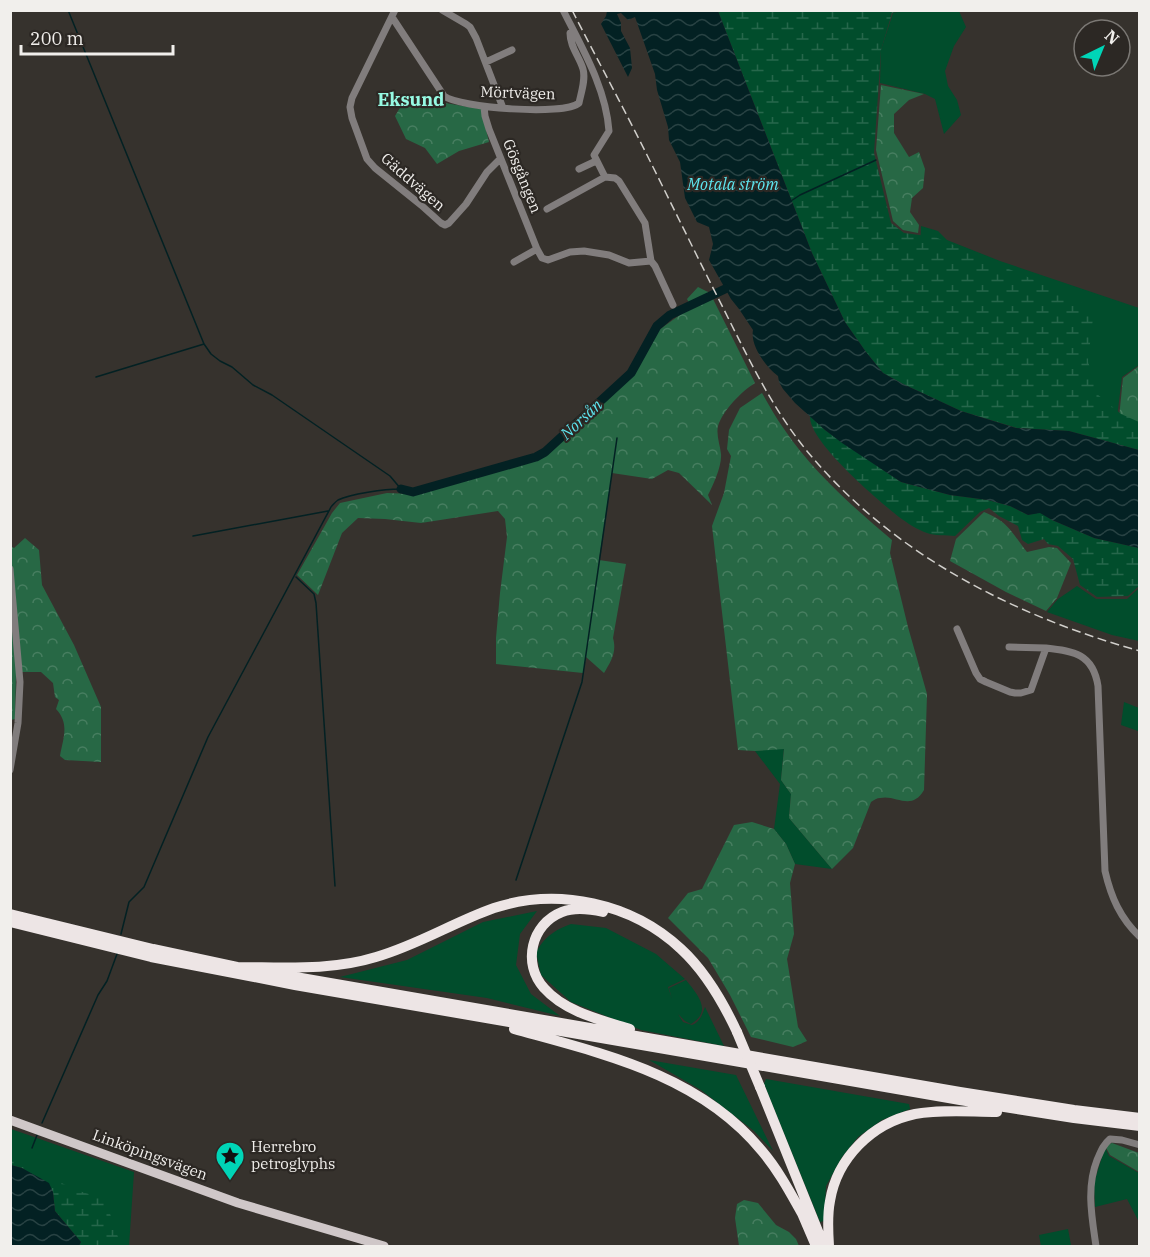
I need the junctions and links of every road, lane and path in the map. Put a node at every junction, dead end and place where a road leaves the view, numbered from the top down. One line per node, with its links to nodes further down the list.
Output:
1 (442, 10): 6 (street)
2 (563, 10): 4 (street)
3 (393, 14): 7 (street, Mörtvägen); 9 (street, Gäddvägen)
4 (573, 30): 8 (street, Mörtvägen); 10 (street)
5 (512, 50): 6 (street)
6 (486, 62): 8 (street)
7 (484, 107): 8 (street, Mörtvägen); 9 (street, Gösgången)
8 (503, 108)
9 (500, 159): 14 (street, Gösgången)
10 (596, 161): 11 (street); 12 (street)
11 (579, 169)
12 (605, 177): 13 (street); 15 (street)
13 (547, 208)
14 (538, 251): 15 (street); 16 (street)
15 (651, 261): 17 (street)
16 (514, 262)
17 (673, 305)
18 (10, 569): 22 (street)
19 (957, 629): 21 (street)
20 (1009, 647): 21 (street)
21 (1046, 648): 25 (street)
22 (10, 770)
23 (10, 914): 26 (highway)
24 (10, 922): 27 (highway)
25 (1140, 937)
26 (236, 966): 28 (highway); 29 (highway)
27 (441, 1010): 31 (highway); 36 (highway)
28 (734, 1033): 29 (highway); 30 (highway)
29 (670, 1042): 32 (highway)
30 (757, 1087): 36 (highway); 39 (highway)
31 (1037, 1113): 34 (highway); 40 (highway)
32 (1140, 1118)
33 (10, 1120): 37 (main road, Linköpingsvägen)
34 (1140, 1126)
35 (1140, 1145): 41 (street)
36 (804, 1217): 38 (highway)
37 (384, 1246)
38 (816, 1246)
39 (824, 1246)
40 (829, 1246)
41 (1096, 1246)

